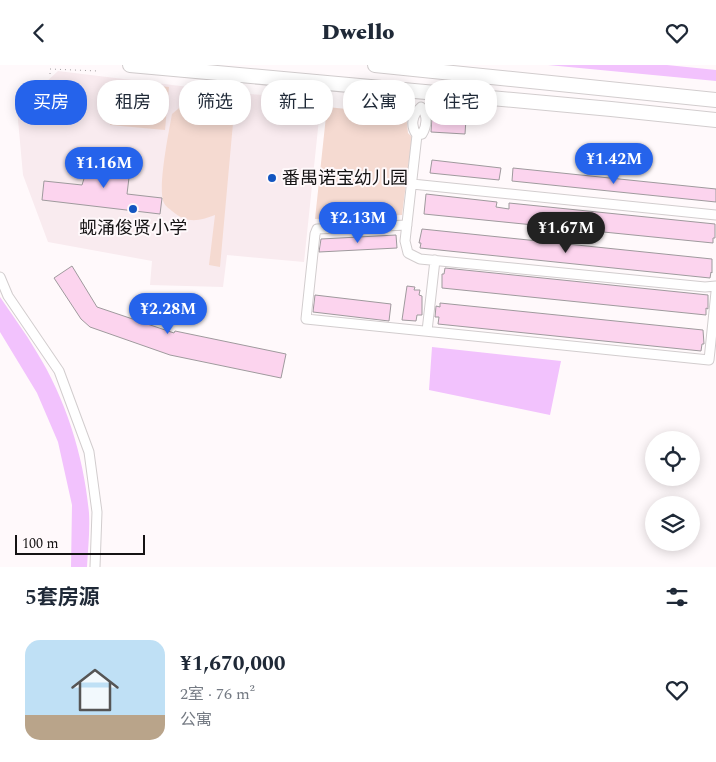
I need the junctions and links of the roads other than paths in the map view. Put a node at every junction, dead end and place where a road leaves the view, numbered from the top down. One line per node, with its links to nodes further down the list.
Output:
1 (130, 65): 3 (highway)
2 (375, 65): 4 (highway)
3 (422, 92): 5 (lane); 6 (highway)
4 (716, 100)
5 (421, 107): 7 (lane); 7 (lane)
6 (716, 120)
7 (417, 135): 8 (lane)
8 (412, 184): 9 (lane); 10 (lane)
9 (716, 215)
10 (407, 225): 11 (lane); 15 (lane)
11 (435, 260): 13 (lane); 15 (lane)
12 (0, 277): 17 (lane)
13 (716, 286)
14 (716, 292): 16 (lane)
15 (427, 331): 16 (lane)
16 (714, 334)
17 (95, 567)

